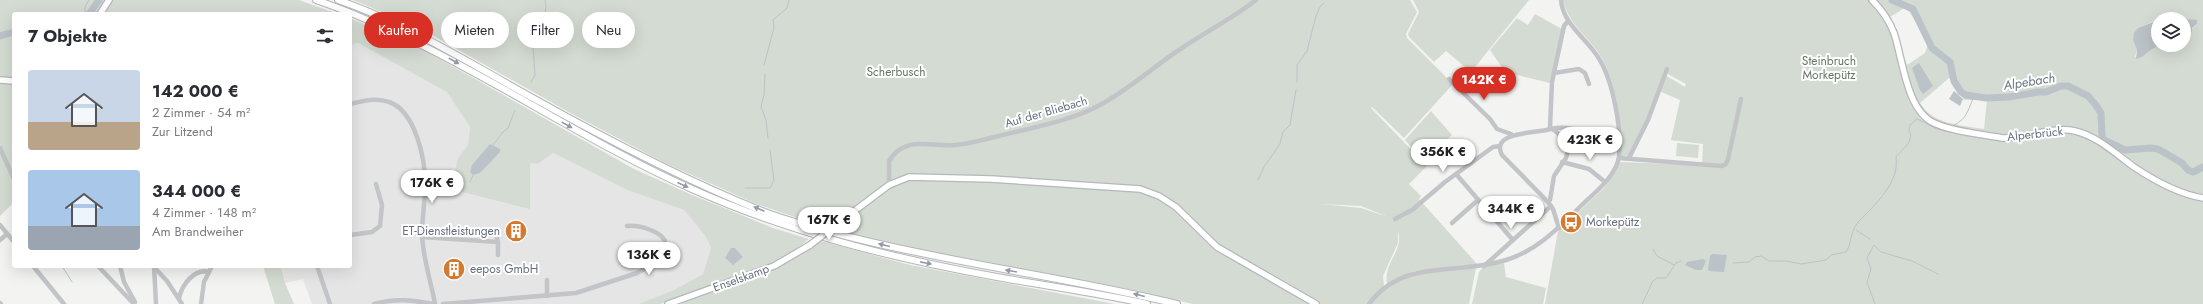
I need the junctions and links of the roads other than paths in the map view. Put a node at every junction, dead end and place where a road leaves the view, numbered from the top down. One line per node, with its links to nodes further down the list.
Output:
1 (109, 0): 7 (main road)
2 (316, 0): 8 (highway, one-way to 8)
3 (338, 0): 72 (highway, one-way to 3)
4 (1256, 0): 31 (street, Auf der Bliebach)
5 (1561, 0): 10 (street)
6 (1872, 0): 32 (main road, Alperbrück)
7 (101, 12)
8 (350, 12)
9 (352, 13): 71 (highway, one-way to 71)
10 (1568, 20): 12 (street); 21 (street)
11 (1667, 69): 25 (street)
12 (1554, 73): 16 (street); 19 (street)
13 (1449, 79): 20 (street)
14 (0, 80): 15 (main road)
15 (12, 81)
16 (1589, 84)
17 (1741, 99): 25 (street)
18 (352, 104): 43 (street)
19 (1550, 128): 20 (street); 21 (street); 26 (street)
20 (1511, 134): 22 (street)
21 (1620, 142): 24 (street)
22 (1500, 146): 27 (street); 34 (street)
23 (0, 148): 28 (street)
24 (1619, 158): 25 (street); 29 (street)
25 (1629, 158)
26 (1562, 162): 29 (street); 34 (street)
27 (1456, 174): 33 (street); 35 (street)
28 (12, 175)
29 (1605, 182): 39 (street)
30 (376, 184): 41 (street)
31 (890, 185): 70 (main road, Enselskamp, bridge); 73 (main road, Enselskamp)
32 (2203, 198)
33 (1478, 200): 36 (street); 44 (street)
34 (1550, 204): 39 (street); 44 (street)
35 (1395, 219)
36 (1452, 223)
37 (0, 225): 40 (street)
38 (626, 226): 59 (street)
39 (1559, 228): 49 (street)
40 (7, 234): 45 (street); 46 (street)
41 (352, 234)
42 (496, 234): 47 (street)
43 (422, 237): 47 (street); 68 (street)
44 (1512, 239): 49 (street)
45 (0, 240)
46 (12, 240)
47 (498, 242): 48 (street)
48 (498, 255)
49 (1484, 266): 74 (street)
50 (35, 268): 61 (street)
51 (100, 268): 62 (street)
52 (120, 268): 62 (street)
53 (153, 268): 63 (street)
54 (155, 268): 60 (street)
55 (211, 268): 57 (street)
56 (318, 268): 66 (street)
57 (209, 272): 60 (street); 65 (street)
58 (547, 280): 59 (street)
59 (547, 296): 69 (street)
60 (179, 298): 64 (street)
61 (64, 304)
62 (134, 304)
63 (156, 304)
64 (182, 304)
65 (201, 304)
66 (330, 304)
67 (374, 304): 68 (street)
68 (434, 304)
69 (443, 304)
70 (668, 304)
71 (1147, 304)
72 (1176, 304)
73 (1316, 304)
74 (1369, 304)

